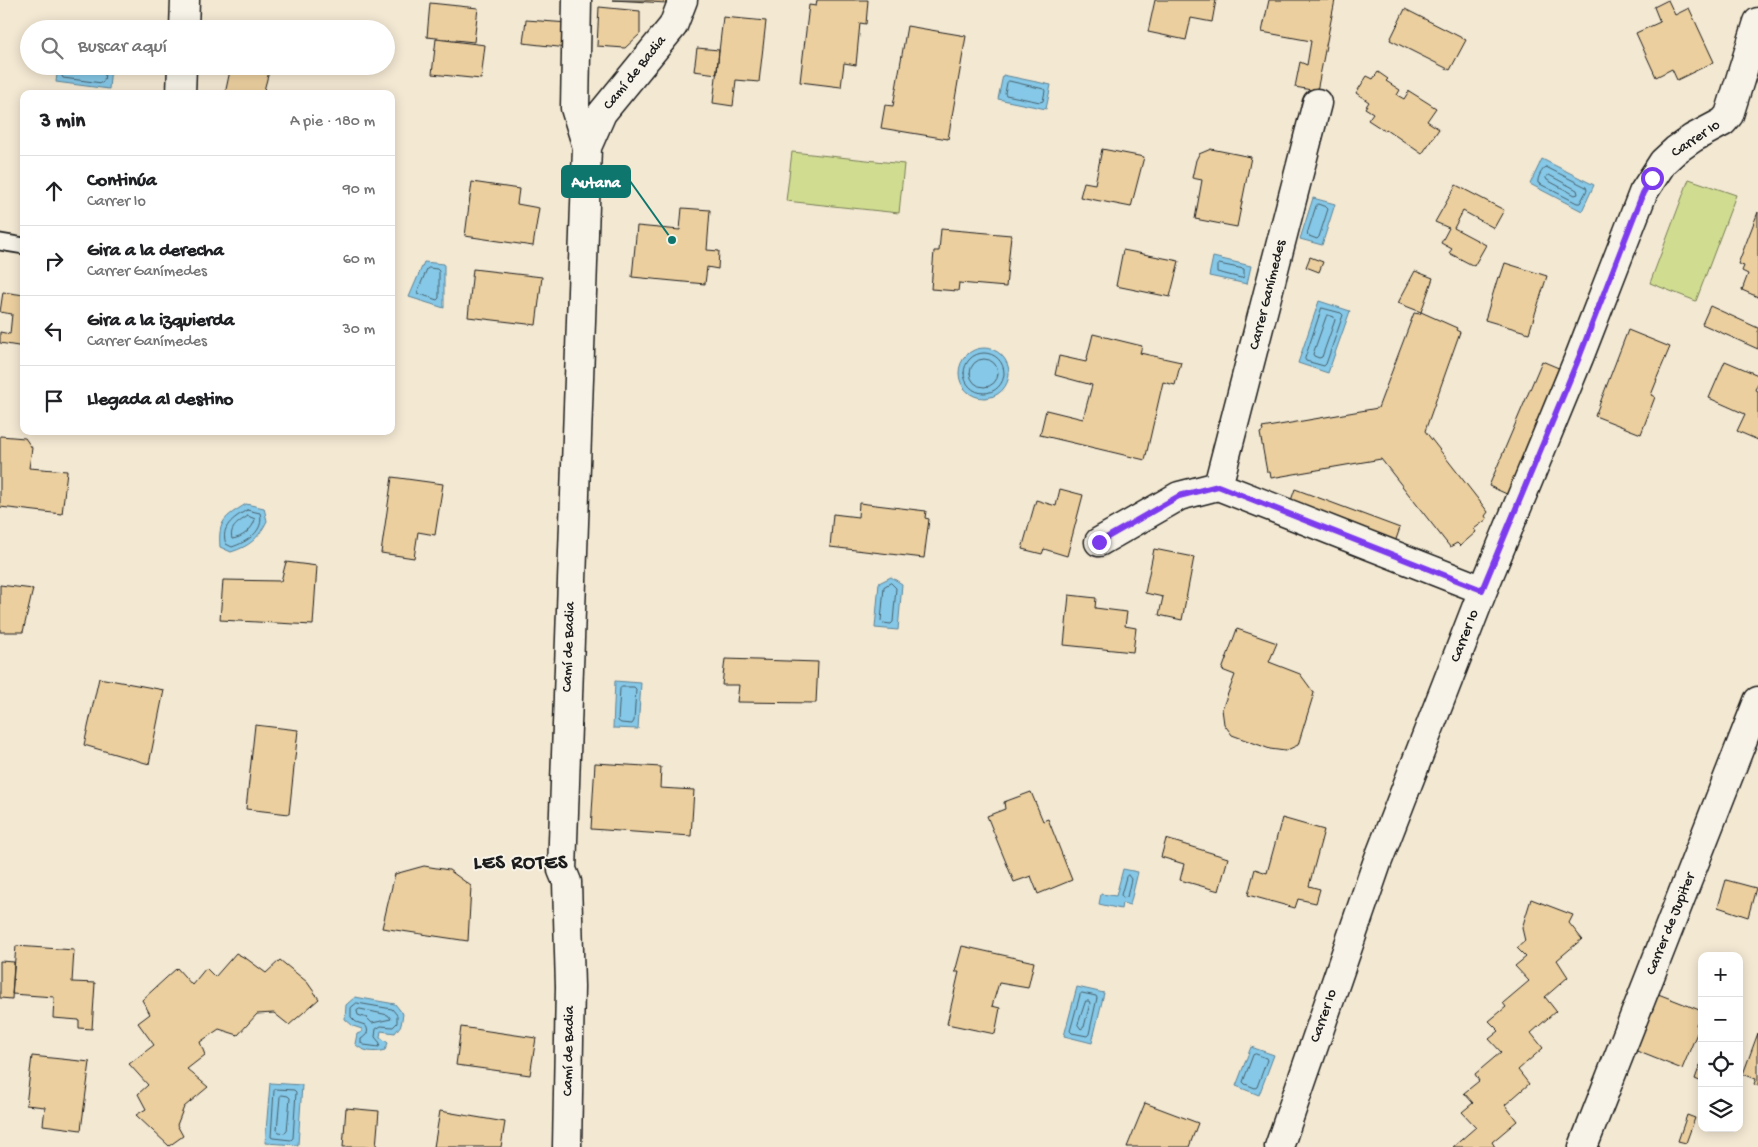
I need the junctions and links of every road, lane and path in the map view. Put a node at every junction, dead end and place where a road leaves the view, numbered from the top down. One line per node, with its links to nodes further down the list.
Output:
1 (185, 0): 4 (street)
2 (577, 0): 9 (street, Camí de Badia)
3 (683, 0): 9 (street, Camí de Badia)
4 (184, 20)
5 (1758, 22): 14 (street, Carrer Io)
6 (182, 75): 7 (street)
7 (181, 90)
8 (1317, 104): 12 (street, Carrer Ganímedes)
9 (587, 147): 16 (street, Camí de Badia)
10 (0, 242): 11 (lane)
11 (20, 245)
12 (1218, 486): 13 (street); 14 (street)
13 (1099, 542)
14 (1482, 590): 17 (street, Carrer Io)
15 (1758, 701): 18 (street, Carrer de Jupiter)
16 (566, 1147)
17 (1279, 1147)
18 (1583, 1147)

